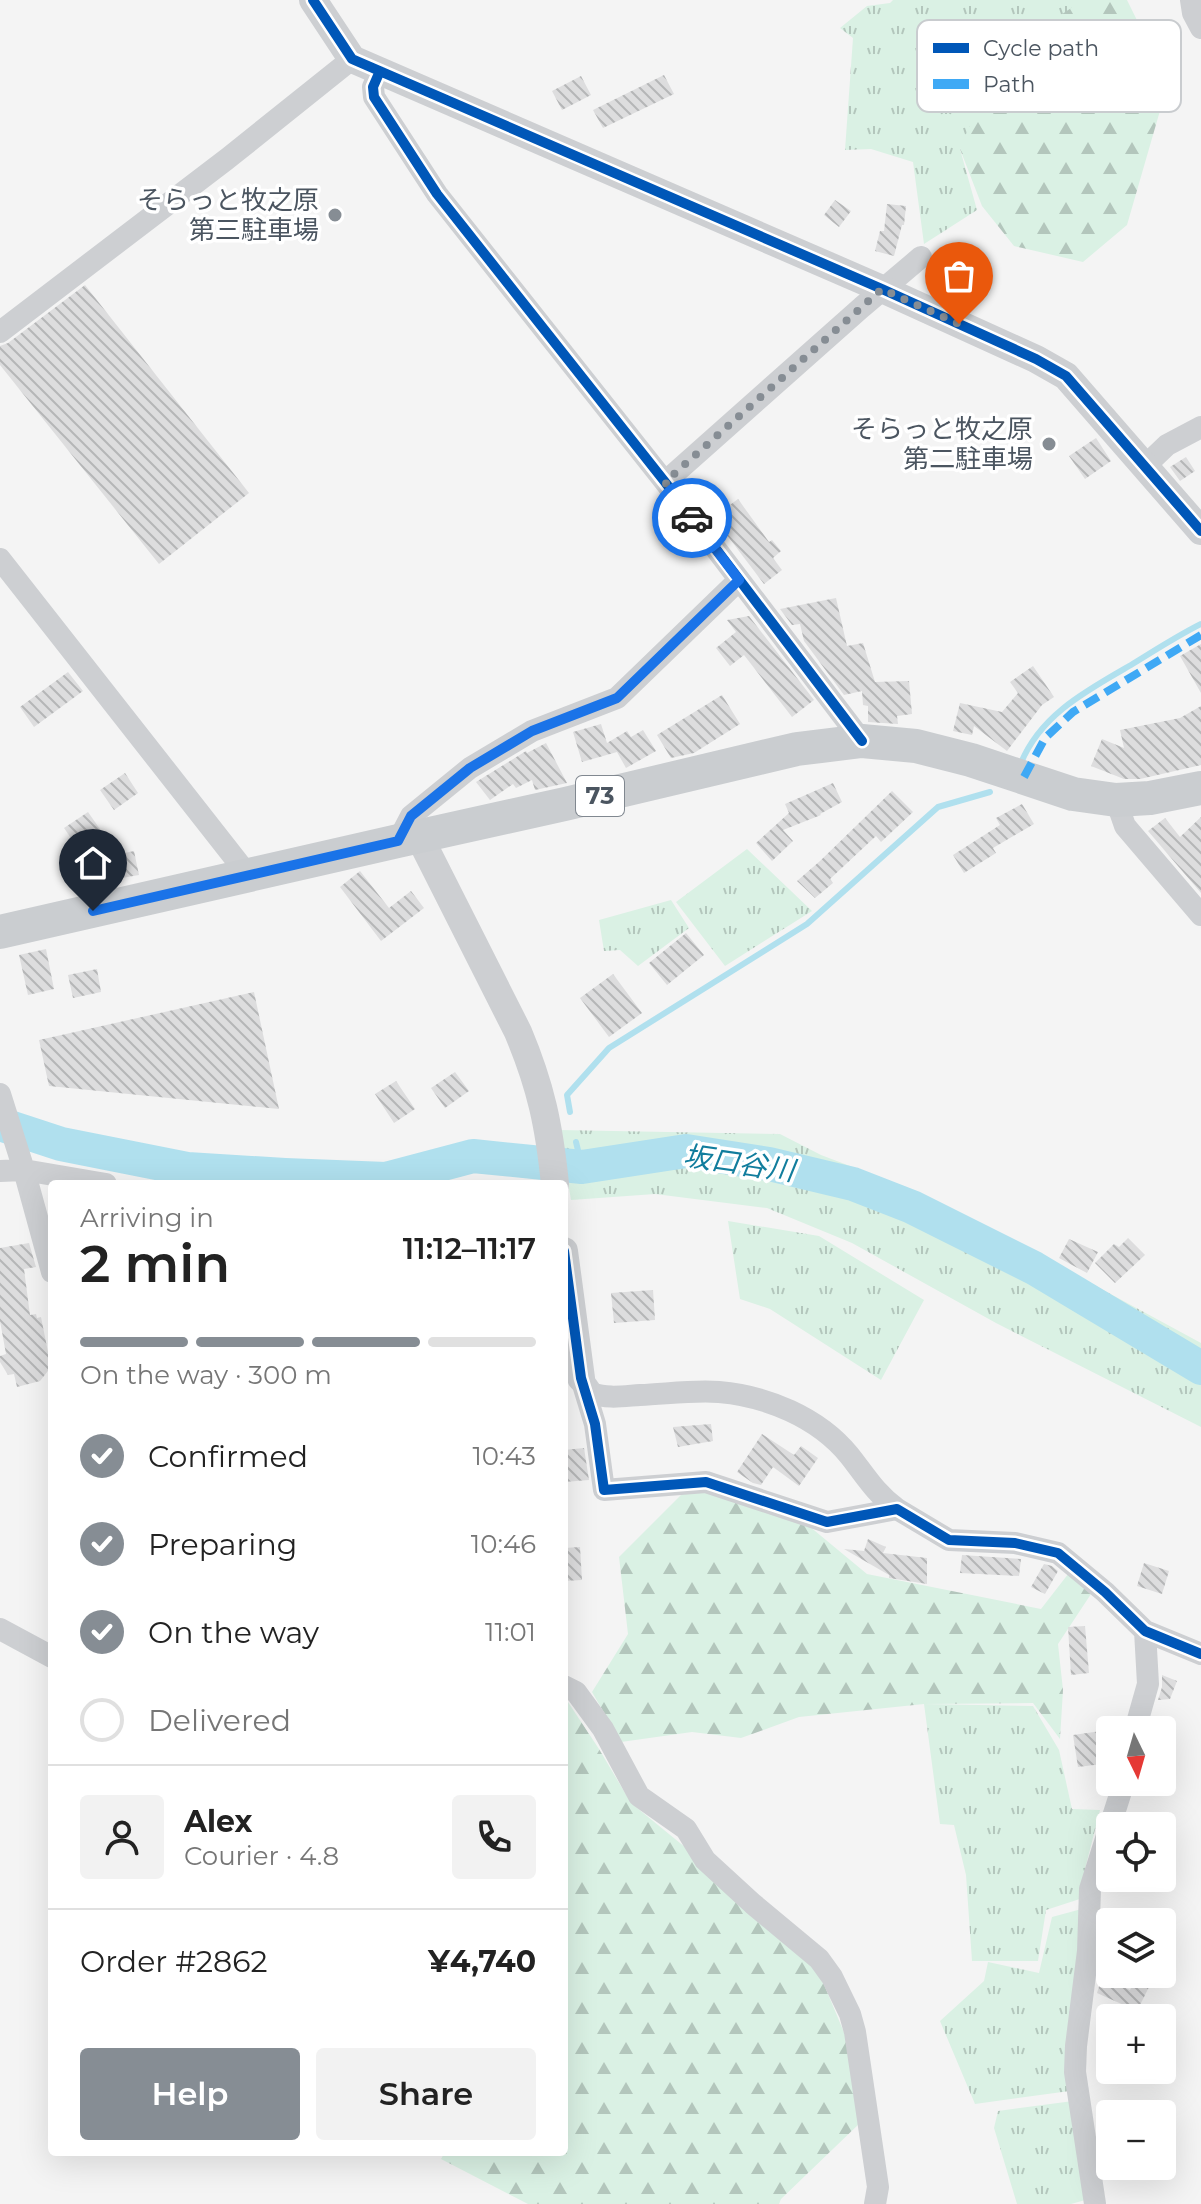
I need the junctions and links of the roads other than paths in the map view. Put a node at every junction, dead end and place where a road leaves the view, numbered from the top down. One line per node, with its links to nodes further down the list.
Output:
1 (313, 0): 4 (street)
2 (1191, 0): 3 (street)
3 (1201, 28)
4 (352, 59): 5 (street); 8 (street)
5 (380, 71): 7 (street); 11 (street)
6 (921, 257): 7 (street)
7 (882, 289): 10 (street); 11 (street)
8 (0, 332)
9 (1201, 427): 10 (street)
10 (1145, 466): 12 (street)
11 (665, 482): 14 (street)
12 (1201, 531)
13 (0, 559): 19 (street)
14 (739, 580): 15 (street); 18 (street)
15 (862, 741): 17 (main road, 73); 18 (main road, 73)
16 (1201, 788): 17 (main road, 73)
17 (1116, 800): 20 (street)
18 (409, 838): 19 (main road, 73); 26 (street)
19 (248, 875): 21 (main road, 73)
20 (1201, 915)
21 (0, 932)
22 (1, 1098): 23 (street)
23 (24, 1170): 24 (street); 25 (street); 27 (street)
24 (0, 1171)
25 (83, 1180)
26 (555, 1180)
27 (48, 1257)
28 (568, 1281): 29 (street)
29 (581, 1378): 30 (street); 30 (street)
30 (897, 1509): 32 (street)
31 (0, 1629): 34 (street)
32 (1145, 1631): 33 (street); 36 (street)
33 (1201, 1654)
34 (48, 1655)
35 (568, 1688): 38 (street)
36 (1139, 1716)
37 (1120, 1796): 39 (street)
38 (875, 2204)
39 (1095, 2204)

